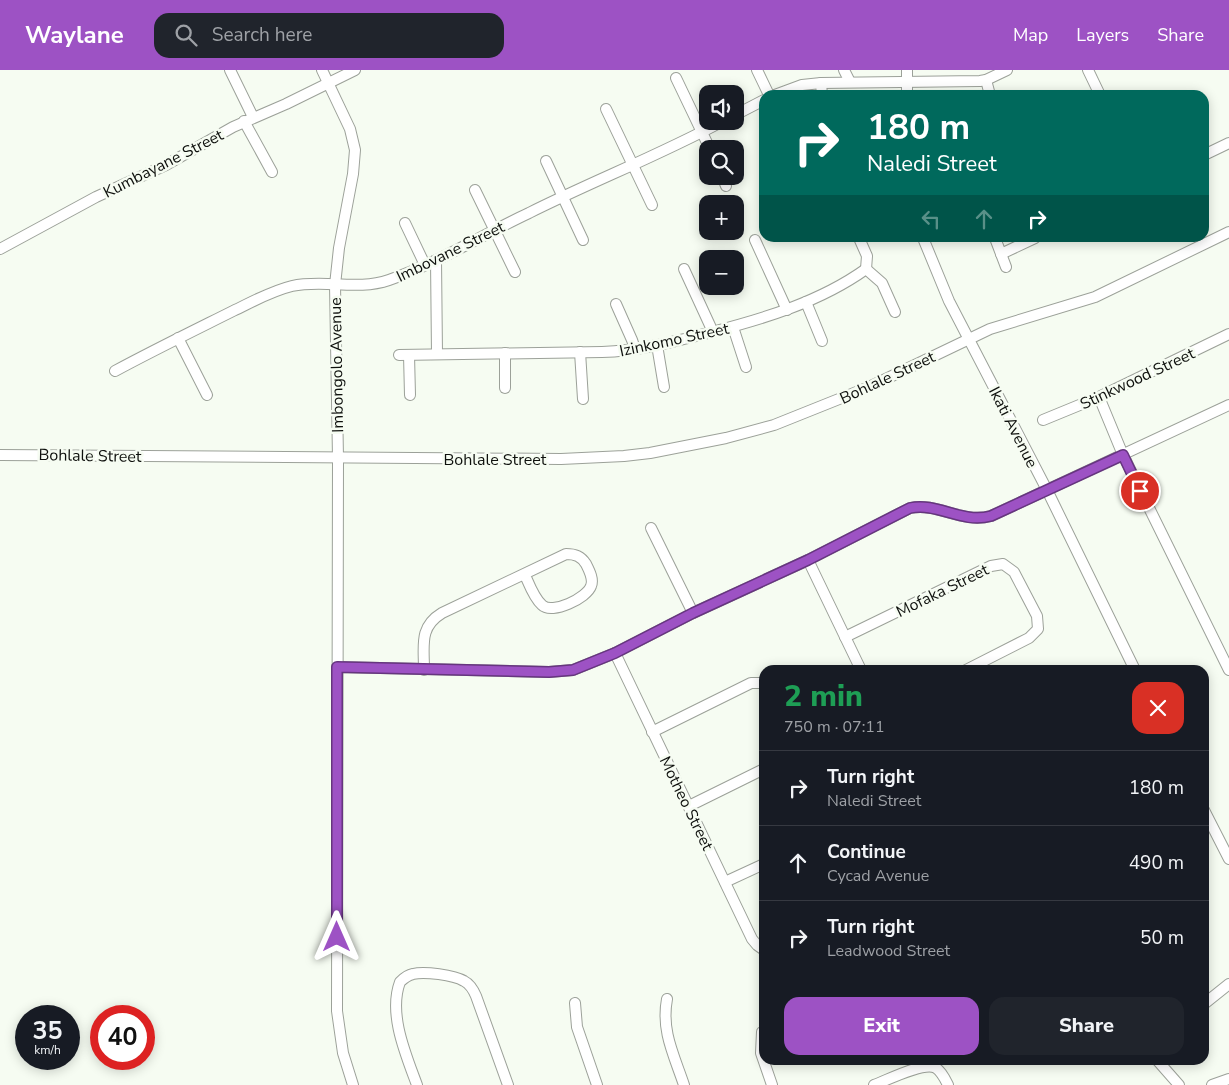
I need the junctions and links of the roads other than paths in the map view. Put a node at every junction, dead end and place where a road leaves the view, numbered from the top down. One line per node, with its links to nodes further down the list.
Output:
1 (230, 70): 24 (street)
2 (322, 70): 13 (street, Imbongolo Avenue)
3 (355, 70): 13 (street, Kumbayane Street)
4 (758, 70): 15 (street)
5 (844, 70): 12 (street)
6 (907, 70): 11 (street)
7 (1007, 70): 10 (street)
8 (1088, 70): 20 (street)
9 (676, 78): 26 (street)
10 (986, 80): 11 (street); 19 (street)
11 (907, 81): 12 (street); 18 (street)
12 (850, 82): 14 (street)
13 (329, 83): 24 (street, Kumbayane Street); 55 (street, Imbongolo Avenue)
14 (821, 83): 16 (street); 17 (street)
15 (767, 90)
16 (788, 90)
17 (822, 90)
18 (907, 90)
19 (989, 90)
20 (1098, 90)
21 (759, 103): 23 (street)
22 (606, 109): 31 (street)
23 (744, 110)
24 (249, 119): 32 (street); 47 (street, Kumbayane Street)
25 (706, 130): 26 (street, Imbovane Street)
26 (702, 132): 27 (street); 31 (street, Imbovane Street)
27 (706, 140)
28 (1229, 142): 29 (street)
29 (1209, 152)
30 (546, 161): 34 (street)
31 (632, 165): 34 (street, Imbovane Street); 35 (street)
32 (272, 172)
33 (475, 190): 37 (street)
34 (564, 197): 37 (street, Imbovane Street); 39 (street)
35 (652, 205)
36 (405, 222): 50 (street)
37 (493, 230): 49 (street, Imbovane Street); 54 (street)
38 (1229, 232): 46 (street, Bohlale Street)
39 (583, 240)
40 (754, 240): 58 (street)
41 (862, 242): 53 (street)
42 (925, 242): 64 (street, Ikati Avenue)
43 (996, 242): 48 (street)
44 (1027, 242): 48 (street)
45 (1208, 242): 64 (street, Bohlale Street)
46 (1209, 242)
47 (0, 249)
48 (1001, 254): 51 (street)
49 (436, 260): 50 (street, Imbovane Street); 70 (street)
50 (425, 265): 55 (street, Imbovane Street)
51 (1006, 267)
52 (684, 269): 61 (street)
53 (866, 269): 56 (street, Izinkomo Street); 59 (street)
54 (515, 272)
55 (335, 285): 63 (street, Imbovane Street); 83 (street, Imbongolo Avenue)
56 (806, 302): 58 (street, Izinkomo Street); 65 (street)
57 (616, 304): 67 (street)
58 (787, 310): 60 (street, Izinkomo Street)
59 (895, 312)
60 (733, 327): 61 (street, Izinkomo Street); 71 (street)
61 (713, 332): 66 (street, Izinkomo Street)
62 (1229, 334): 77 (street, Stinkwood Street)
63 (178, 338): 72 (street, Imbovane Street); 75 (street)
64 (968, 338): 83 (street, Bohlale Street); 84 (street, Ikati Avenue)
65 (822, 341)
66 (657, 345): 67 (street, Izinkomo Street); 73 (street)
67 (635, 349): 68 (street, Izinkomo Street)
68 (580, 352): 69 (street, Izinkomo Street); 78 (street)
69 (505, 353): 70 (street, Izinkomo Street); 74 (street)
70 (437, 354): 76 (street, Izinkomo Street)
71 (746, 367)
72 (115, 371)
73 (664, 387)
74 (505, 388)
75 (207, 395)
76 (410, 395)
77 (1099, 397): 80 (street, Stinkwood Street); 82 (street)
78 (583, 398)
79 (1229, 405): 82 (street)
80 (1044, 420)
81 (0, 455): 83 (street, Bohlale Street)
82 (1123, 455): 84 (street); 96 (street)
83 (338, 458): 94 (street, Imbongolo Avenue)
84 (1047, 490): 86 (street); 93 (street, Ikati Avenue)
85 (651, 528): 88 (street)
86 (808, 560): 88 (street); 89 (street)
87 (524, 574): 87 (street); 95 (street)
88 (693, 613): 90 (street)
89 (845, 638): 91 (street); 92 (street, Mofaka Street)
90 (615, 653): 95 (street); 98 (street, Motheo Street)
91 (858, 665)
92 (976, 665)
93 (1133, 665)
94 (337, 667): 95 (street); 114 (street)
95 (424, 670)
96 (1229, 670)
97 (759, 683): 98 (street)
98 (652, 732): 100 (street, Motheo Street)
99 (759, 771): 100 (street)
100 (689, 806): 104 (street, Motheo Street)
101 (1209, 820): 102 (street)
102 (1229, 859)
103 (759, 866): 104 (street)
104 (726, 882): 105 (street, Motheo Street)
105 (759, 947)
106 (1229, 984): 108 (street)
107 (667, 999): 118 (street)
108 (1209, 1000)
109 (574, 1003): 117 (street)
110 (765, 1065): 119 (street)
111 (1161, 1065): 122 (street)
112 (1229, 1079): 113 (street)
113 (1216, 1084)
114 (353, 1085)
115 (417, 1085): 116 (street)
116 (508, 1085)
117 (597, 1085)
118 (684, 1085)
119 (772, 1085)
120 (874, 1085): 121 (street)
121 (948, 1085)
122 (1179, 1085)

